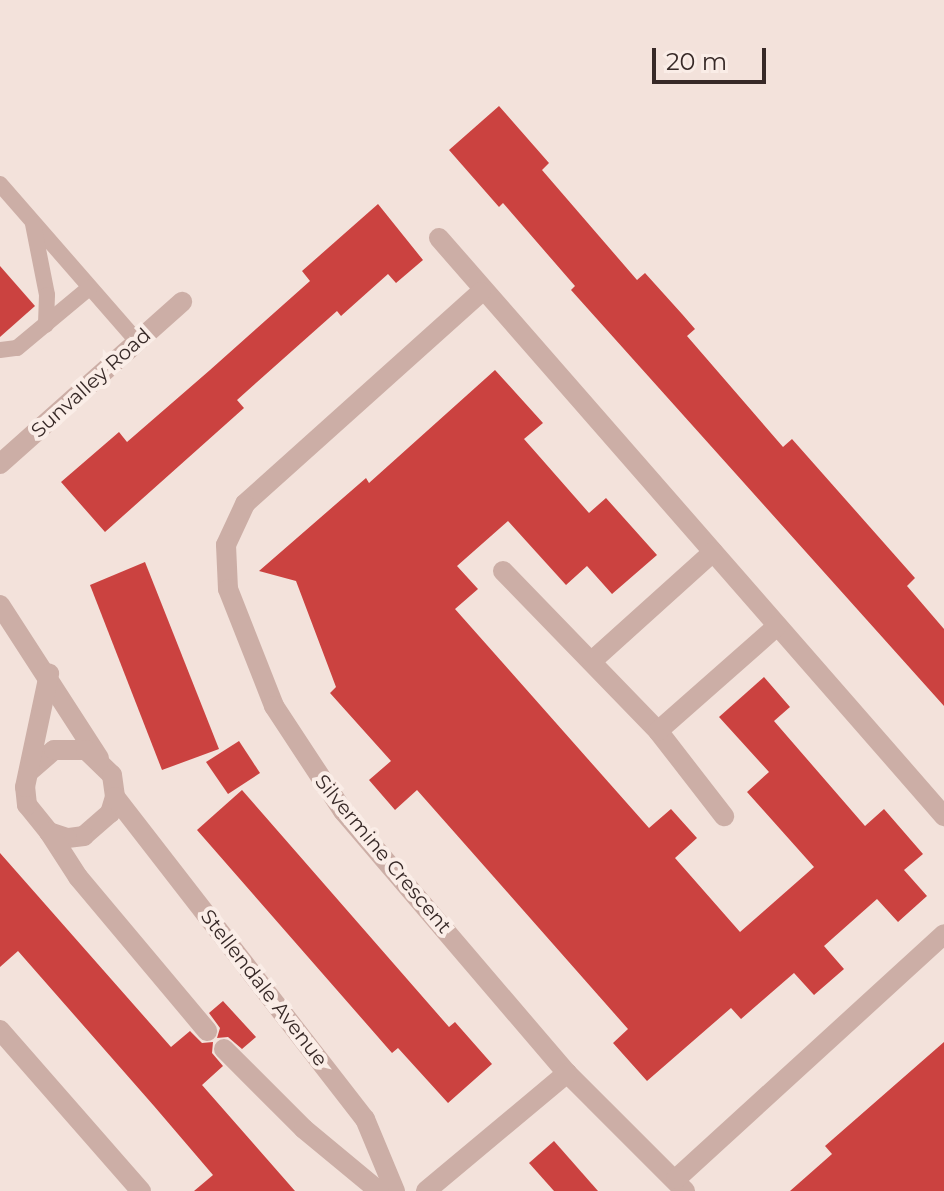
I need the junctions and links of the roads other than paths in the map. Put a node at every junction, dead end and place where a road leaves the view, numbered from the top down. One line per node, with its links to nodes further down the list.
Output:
1 (0, 184): 2 (lane)
2 (33, 223): 4 (lane); 7 (lane)
3 (439, 238): 5 (street)
4 (89, 288): 7 (lane); 8 (lane)
5 (481, 292): 11 (street); 28 (street, Silvermine Crescent)
6 (182, 302): 8 (street, Sunvalley Road)
7 (46, 325): 9 (lane)
8 (138, 342): 10 (street, Sunvalley Road)
9 (0, 350)
10 (0, 464)
11 (713, 552): 14 (street); 15 (street)
12 (503, 571): 15 (street)
13 (0, 605): 16 (street)
14 (777, 626): 17 (street); 22 (street)
15 (592, 661): 17 (street)
16 (49, 674): 18 (street); 19 (street)
17 (658, 731): 21 (street)
18 (99, 758): 19 (street); 20 (street)
19 (31, 770): 23 (street)
20 (115, 797): 23 (street); 32 (street, Stellendale Avenue)
21 (724, 816)
22 (944, 816)
23 (49, 832): 26 (street)
24 (944, 934): 29 (street, Silvermine Crescent)
25 (0, 1030): 30 (street)
26 (207, 1031)
27 (224, 1049): 31 (street)
28 (567, 1073): 29 (street, Silvermine Crescent); 33 (street)
29 (680, 1185)
30 (141, 1191)
31 (379, 1191)
32 (395, 1191)
33 (426, 1191)

